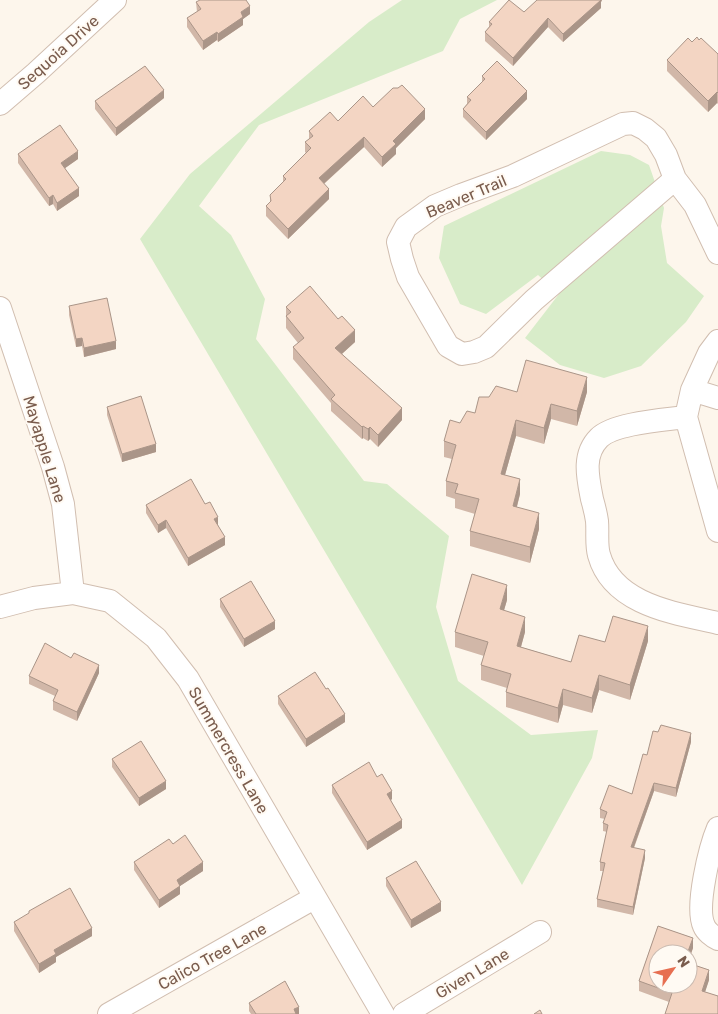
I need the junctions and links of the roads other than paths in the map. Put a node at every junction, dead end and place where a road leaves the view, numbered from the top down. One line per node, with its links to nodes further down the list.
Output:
1 (115, 0): 2 (street, Sequoia Drive)
2 (0, 104)
3 (675, 179): 3 (street, Beaver Trail); 4 (street, Beaver Trail)
4 (718, 253)
5 (0, 308): 11 (street, Mayapple Lane)
6 (718, 341): 7 (street)
7 (692, 390): 8 (street); 9 (street)
8 (718, 398)
9 (686, 417): 10 (street); 13 (street)
10 (718, 531)
11 (72, 593): 12 (street, Summercress Lane); 15 (street, Summercress Lane)
12 (0, 607)
13 (718, 623)
14 (718, 828): 17 (street)
15 (314, 898): 18 (street, Calico Tree Lane); 19 (street, Summercress Lane)
16 (540, 932): 20 (street, Given Lane)
17 (718, 939)
18 (109, 1014)
19 (382, 1014)
20 (404, 1014)

